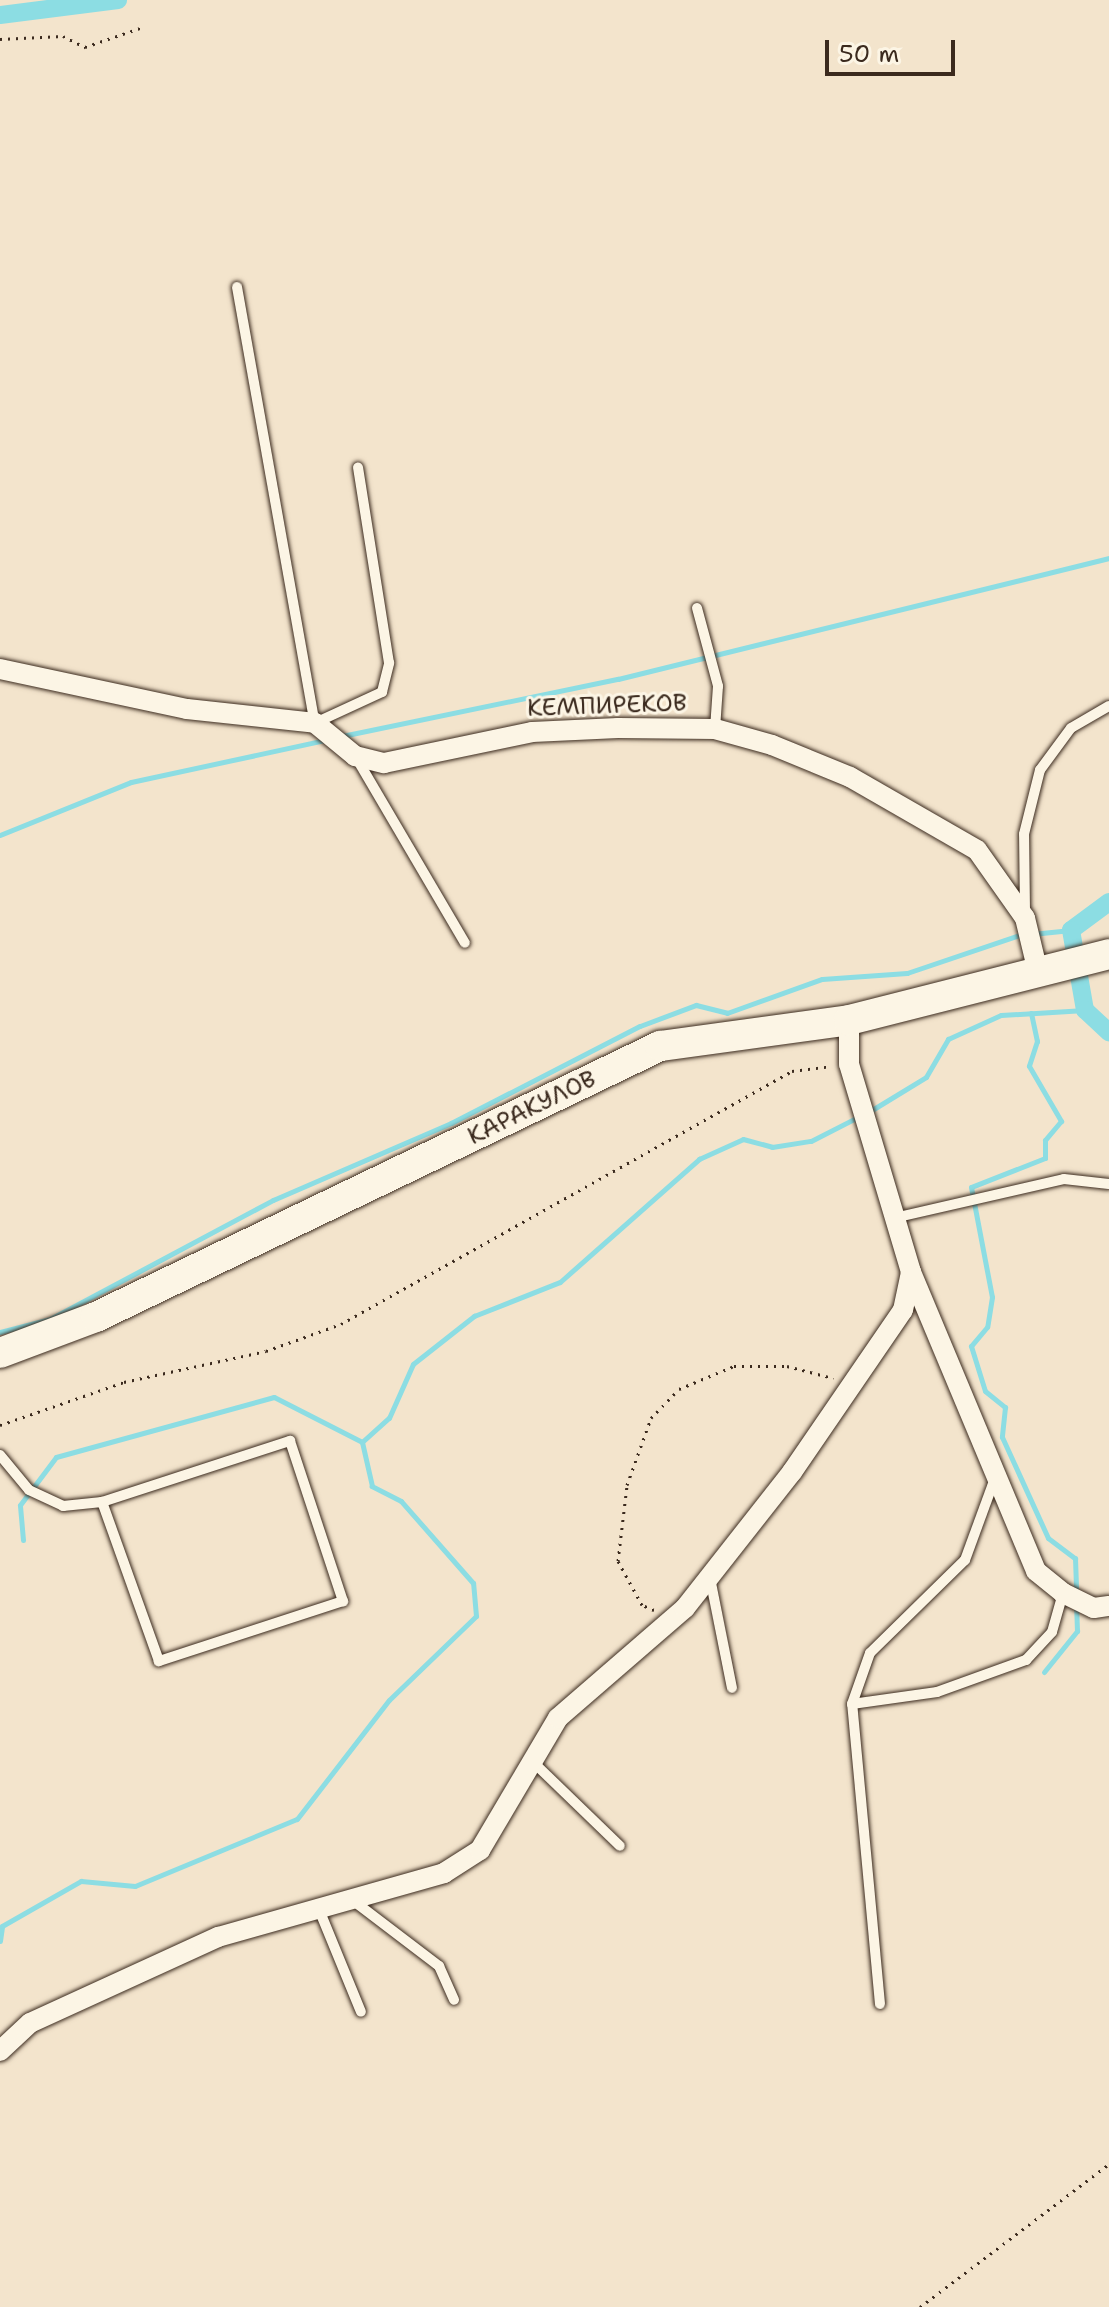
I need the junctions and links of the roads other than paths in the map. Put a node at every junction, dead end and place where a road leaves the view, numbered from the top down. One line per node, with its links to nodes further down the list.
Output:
1 (237, 287): 6 (lane)
2 (358, 467): 6 (lane)
3 (697, 608): 7 (lane)
4 (0, 669): 6 (street)
5 (1109, 706): 9 (lane)
6 (318, 726): 8 (street)
7 (715, 729): 8 (street, КЕМПИРЕКОВ); 9 (street, КЕМПИРЕКОВ)
8 (350, 752): 10 (lane)
9 (1025, 918): 12 (street, КЕМПИРЕКОВ)
10 (465, 943)
11 (1101, 956): 12 (main road, КАРАКУЛОВ)
12 (1049, 966): 13 (main road, КАРАКУЛОВ)
13 (849, 1020): 15 (street); 17 (main road, КАРАКУЛОВ)
14 (1109, 1184): 15 (lane)
15 (894, 1218): 16 (street)
16 (911, 1272): 19 (street); 21 (street)
17 (0, 1353)
18 (0, 1455): 20 (lane)
19 (996, 1476): 22 (street); 25 (lane)
20 (102, 1502): 20 (lane)
21 (709, 1576): 24 (lane); 26 (street)
22 (1063, 1593): 23 (street); 25 (lane)
23 (1109, 1606)
24 (732, 1688)
25 (852, 1704): 31 (lane)
26 (532, 1761): 27 (lane); 28 (street)
27 (620, 1846)
28 (349, 1898): 29 (street); 30 (lane)
29 (318, 1907): 32 (lane); 33 (street)
30 (454, 2000)
31 (880, 2004)
32 (361, 2012)
33 (0, 2051)

